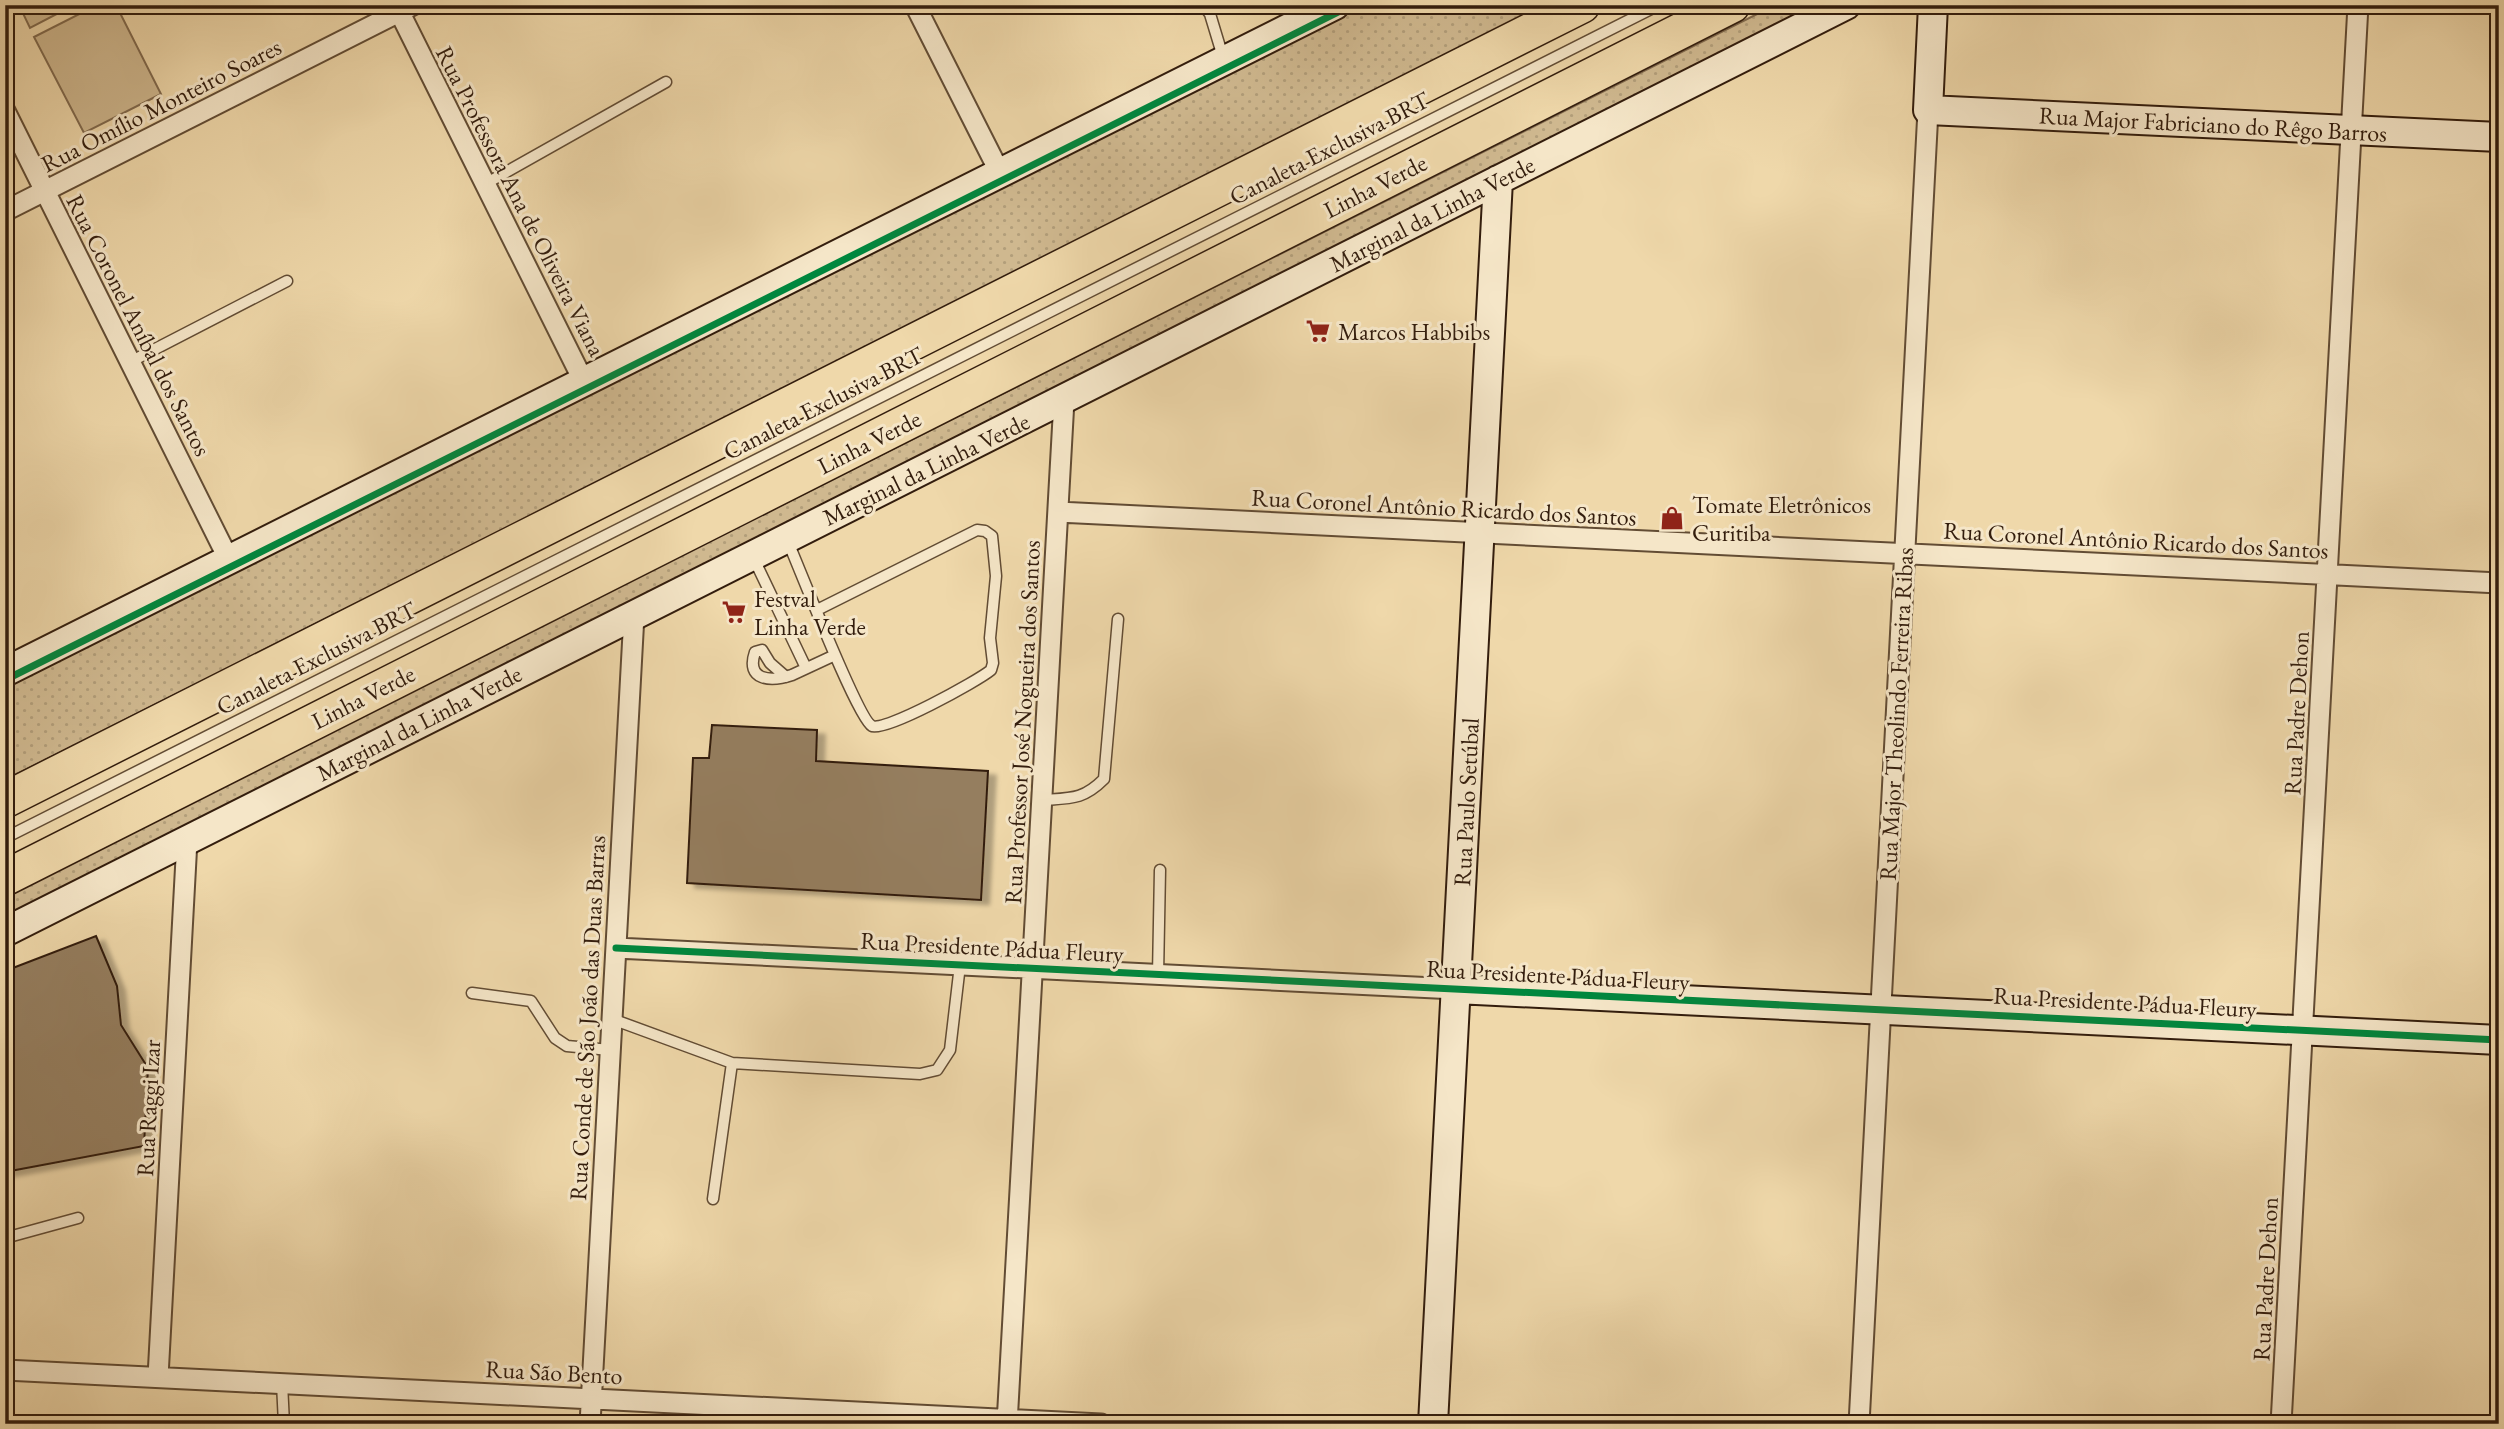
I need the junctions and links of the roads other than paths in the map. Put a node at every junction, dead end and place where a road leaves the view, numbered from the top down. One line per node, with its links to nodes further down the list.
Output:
1 (915, 5): 17 (street)
2 (1203, 5): 11 (lane)
3 (1335, 5): 11 (main road)
4 (1581, 5): 41 (highway)
5 (1659, 5): 43 (lane, Canaleta Exclusiva BRT)
6 (1732, 5): 46 (highway, Linha Verde)
7 (1846, 5): 18 (main road, Marginal da Linha Verde)
8 (1933, 5): 13 (main road, Rua Major Theolindo Ferreira Ribas)
9 (2358, 5): 15 (street, Rua Padre Dehon)
10 (403, 8): 19 (street, Rua Professora Ana de Oliveira Viana); 20 (street, Rua Omílio Monteiro Soares)
11 (1224, 61): 17 (main road)
12 (666, 82): 19 (lane)
13 (1928, 110): 15 (main road, Rua Major Fabriciano do Rêgo Barros); 29 (street, Rua Major Theolindo Ferreira Ribas)
14 (5, 111): 20 (street, Rua Coronel Aníbal dos Santos)
15 (2353, 130): 16 (main road, Rua Major Fabriciano do Rêgo Barros); 32 (street, Rua Padre Dehon)
16 (2499, 137)
17 (1000, 173): 24 (main road)
18 (1498, 180): 25 (main road, Marginal da Linha Verde); 27 (main road, Rua Paulo Setúbal)
19 (485, 184): 24 (street, Rua Professora Ana de Oliveira Viana)
20 (45, 191): 21 (street, Rua Omílio Monteiro Soares); 23 (street, Rua Coronel Aníbal dos Santos)
21 (5, 211)
22 (287, 281): 23 (lane)
23 (130, 362): 31 (street, Rua Coronel Aníbal dos Santos)
24 (584, 382): 31 (main road)
25 (1064, 400): 26 (street, Rua Professor José Nogueira dos Santos); 28 (main road, Marginal da Linha Verde)
26 (1058, 512): 27 (street, Rua Coronel Antônio Ricardo dos Santos); 42 (street, Rua Professor José Nogueira dos Santos)
27 (1481, 533): 29 (street, Rua Coronel Antônio Ricardo dos Santos); 52 (main road, Rua Paulo Setúbal)
28 (787, 538): 30 (main road, Marginal da Linha Verde); 34 (lane)
29 (1904, 554): 32 (street, Rua Coronel Antônio Ricardo dos Santos); 54 (street, Rua Major Theolindo Ferreira Ribas)
30 (753, 555): 35 (main road, Marginal da Linha Verde); 38 (lane)
31 (229, 560): 39 (main road)
32 (2328, 574): 33 (street, Rua Coronel Antônio Ricardo dos Santos); 56 (street, Rua Padre Dehon)
33 (2499, 583)
34 (817, 610): 37 (lane); 37 (lane)
35 (634, 615): 44 (main road, Marginal da Linha Verde); 48 (street, Rua Conde de São João das Duas Barras)
36 (1118, 619): 42 (lane)
37 (835, 655): 38 (lane)
38 (806, 668): 40 (lane)
39 (5, 672)
40 (786, 677)
41 (5, 800)
42 (1042, 800): 50 (street, Rua Professor José Nogueira dos Santos)
43 (5, 838)
44 (187, 840): 47 (main road, Marginal da Linha Verde); 64 (street, Rua Raggi Izar)
45 (1160, 870): 51 (lane)
46 (5, 878)
47 (5, 932)
48 (616, 948): 49 (street, Rua Presidente Pádua Fleury); 55 (street, Rua Conde de São João das Duas Barras)
49 (960, 965): 50 (street, Rua Presidente Pádua Fleury); 59 (lane)
50 (1032, 968): 51 (street, Rua Presidente Pádua Fleury); 67 (street, Rua Professor José Nogueira dos Santos)
51 (1158, 975): 52 (street, Rua Presidente Pádua Fleury)
52 (1456, 989): 54 (main road, Rua Presidente Pádua Fleury); 71 (main road, Rua Paulo Setúbal)
53 (472, 993): 58 (lane)
54 (1881, 1010): 56 (main road, Rua Presidente Pádua Fleury); 72 (street, Rua Major Theolindo Ferreira Ribas)
55 (612, 1019): 58 (street, Rua Conde de São João das Duas Barras); 59 (lane)
56 (2303, 1030): 57 (main road, Rua Presidente Pádua Fleury); 73 (street, Rua Padre Dehon)
57 (2499, 1040)
58 (610, 1050): 66 (street, Rua Conde de São João das Duas Barras)
59 (732, 1063): 60 (lane)
60 (713, 1199)
61 (79, 1217): 62 (lane)
62 (5, 1238)
63 (5, 1370): 64 (street, Rua São Bento)
64 (158, 1377): 65 (street, Rua São Bento)
65 (282, 1384): 66 (street, Rua São Bento); 68 (lane)
66 (591, 1399): 67 (street, Rua São Bento); 69 (street, Rua Conde de São João das Duas Barras)
67 (1007, 1421): 70 (street, Rua São Bento)
68 (284, 1424)
69 (590, 1424)
70 (1101, 1424)
71 (1433, 1424)
72 (1859, 1424)
73 (2281, 1424)

